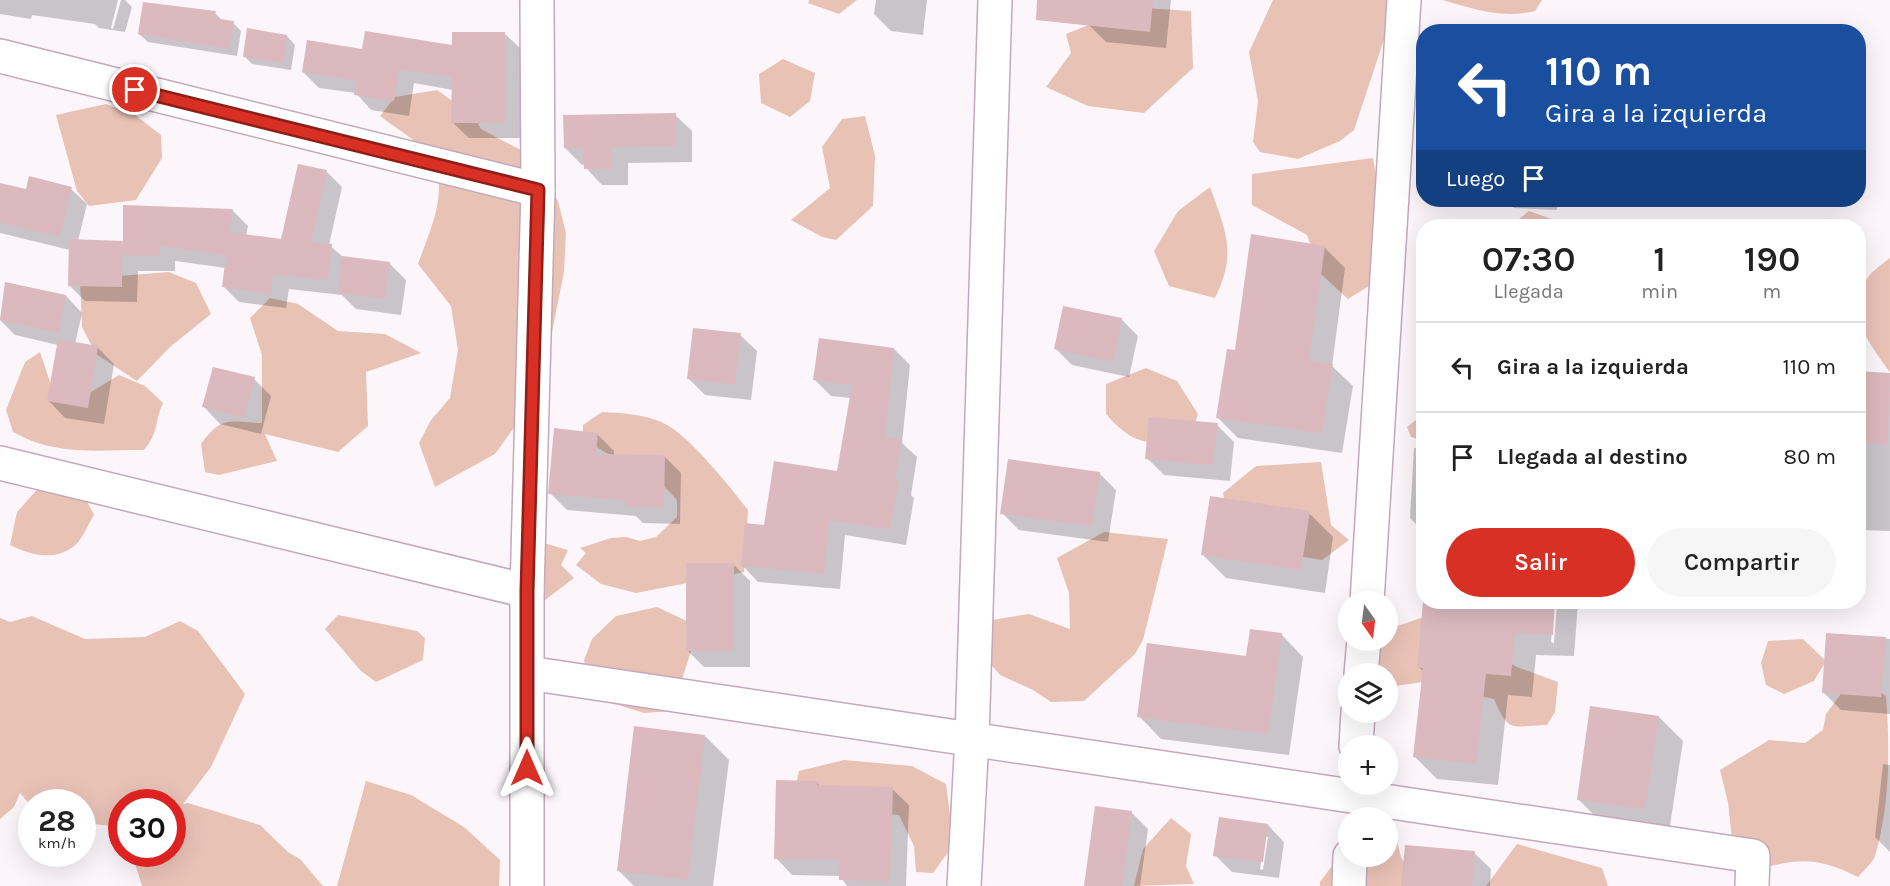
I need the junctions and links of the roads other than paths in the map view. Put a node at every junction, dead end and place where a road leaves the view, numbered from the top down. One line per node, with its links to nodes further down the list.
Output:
1 (537, 0): 5 (street)
2 (995, 0): 10 (street)
3 (1404, 0): 8 (street)
4 (0, 56): 5 (street)
5 (538, 190): 7 (street)
6 (0, 463): 7 (street)
7 (527, 591): 9 (street)
8 (1368, 591)
9 (528, 673): 10 (street); 13 (street)
10 (972, 738): 11 (street); 14 (street)
11 (1352, 799): 16 (street)
12 (1350, 867): 15 (street)
13 (527, 886)
14 (964, 886)
15 (1349, 886)
16 (1752, 886)

